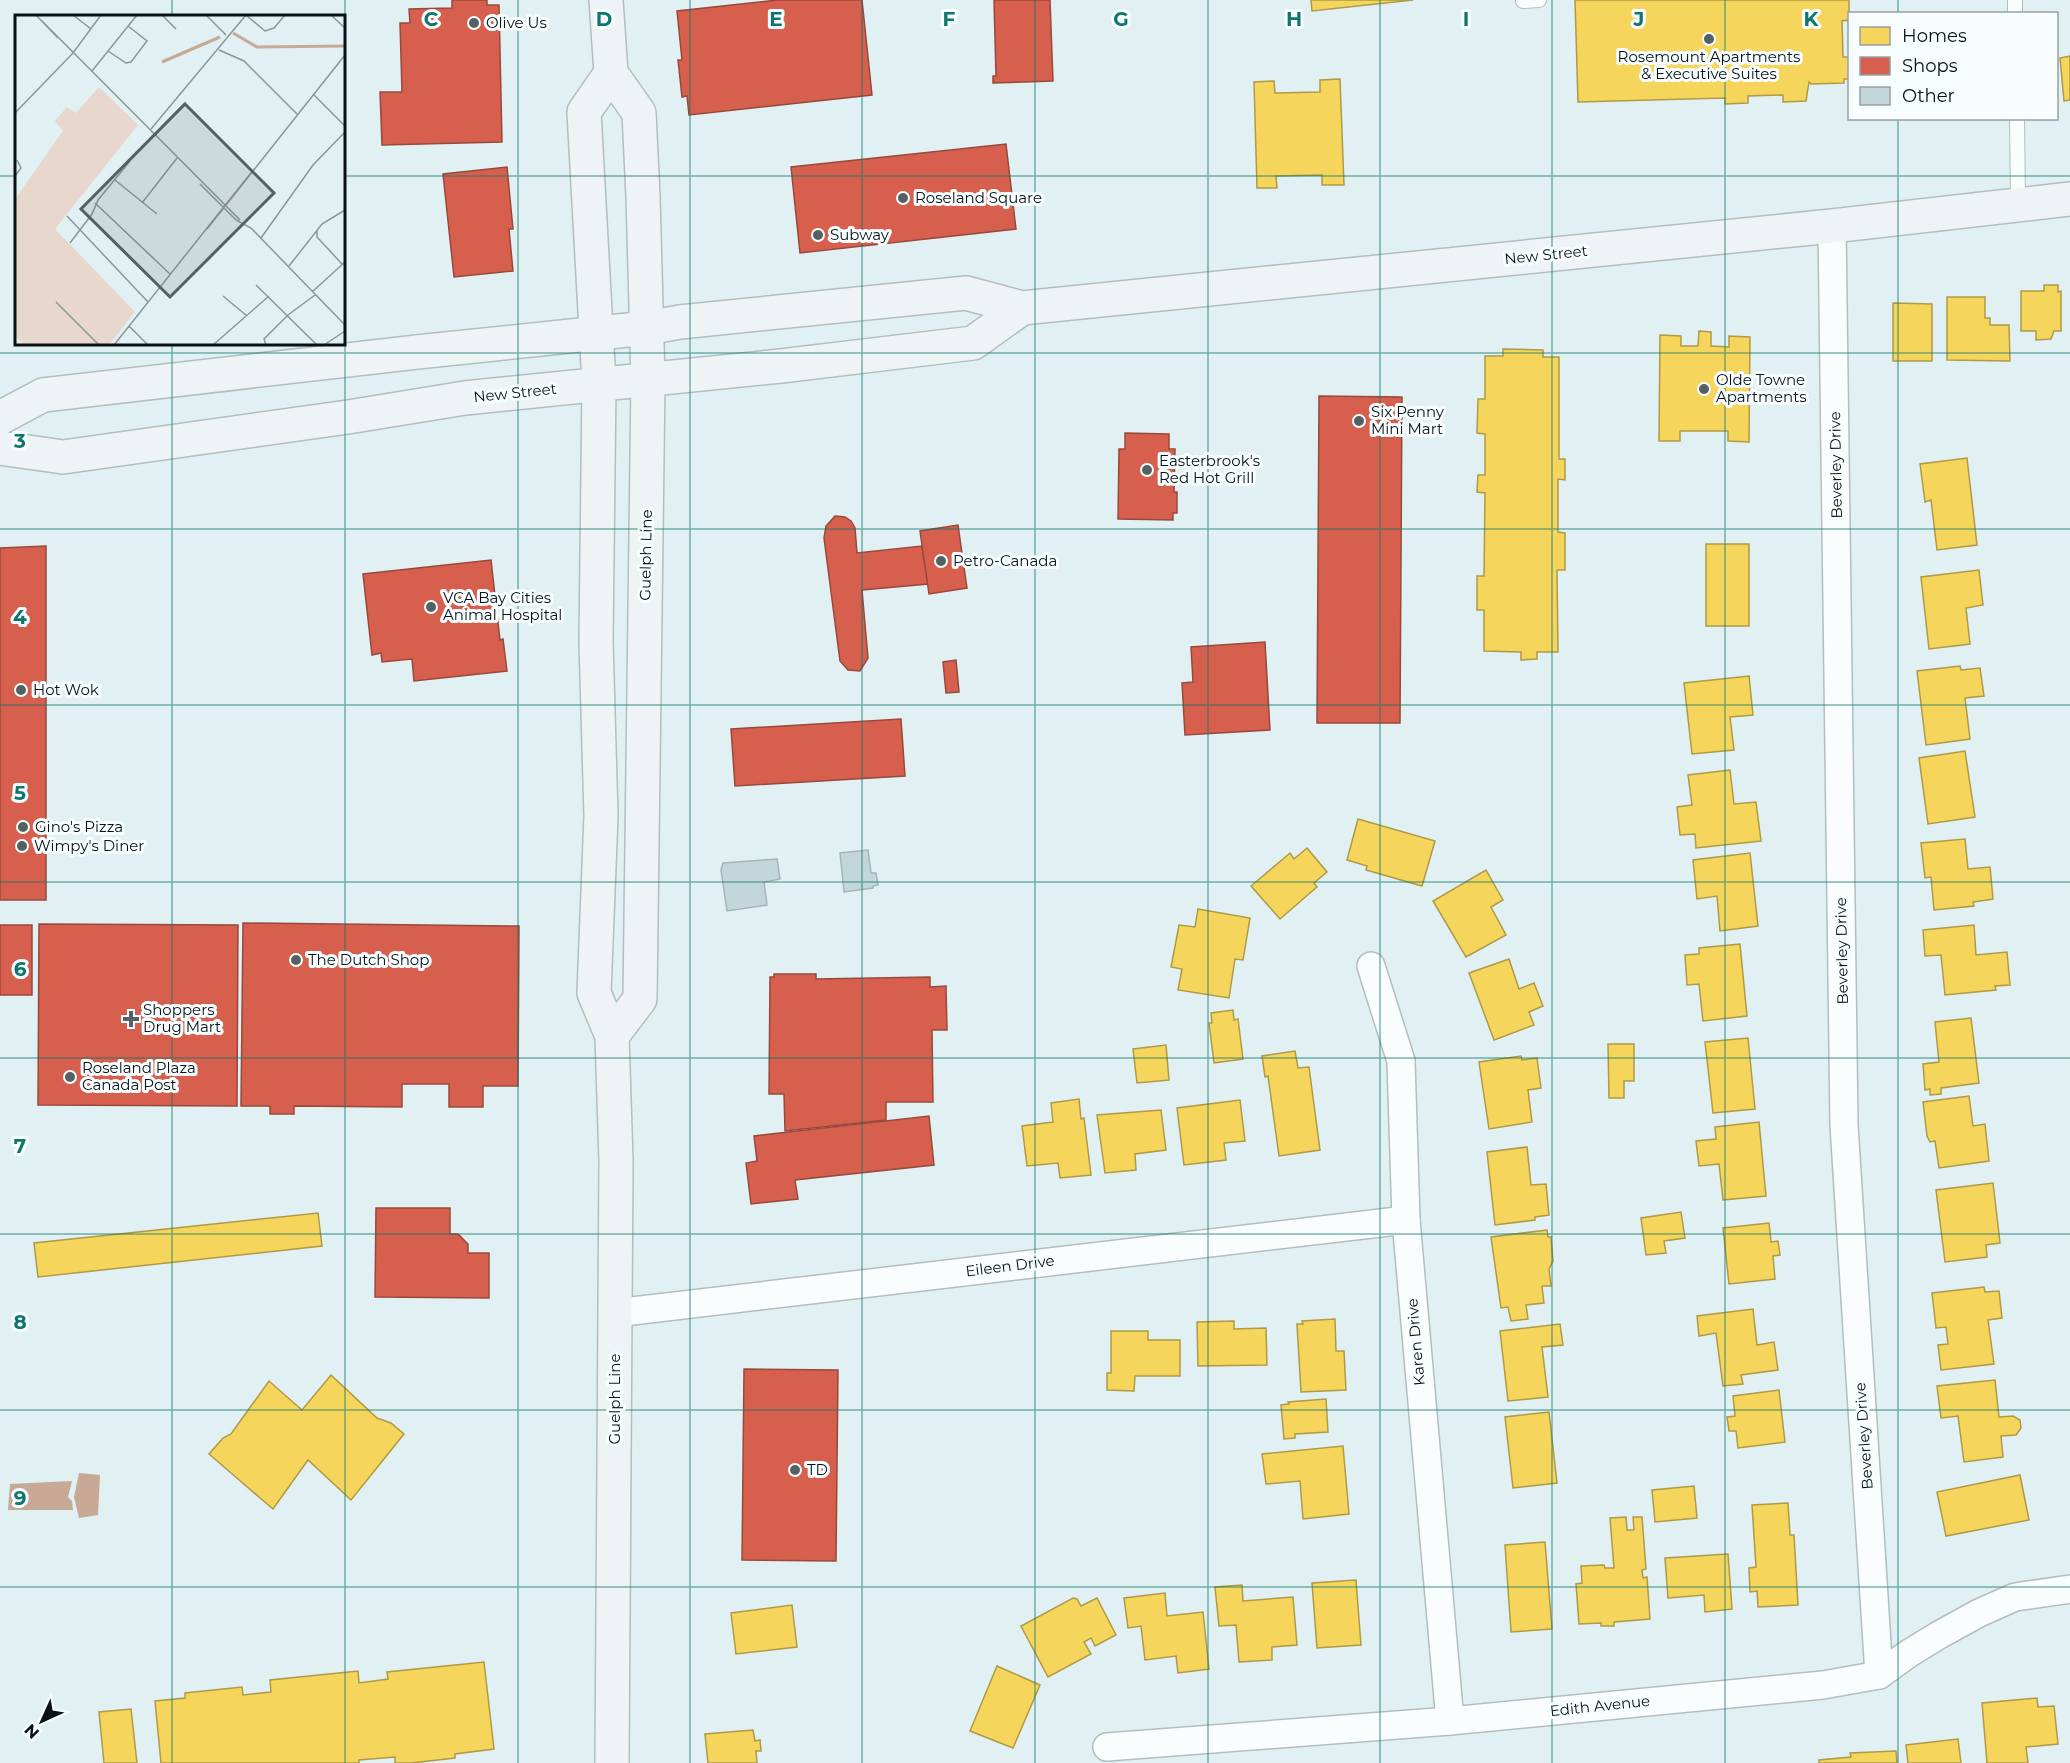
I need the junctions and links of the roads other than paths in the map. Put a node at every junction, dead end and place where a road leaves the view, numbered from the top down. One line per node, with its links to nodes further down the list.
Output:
1 (606, 0): 4 (main road)
2 (1539, 0): 3 (lane)
3 (1523, 1)
4 (611, 73): 10 (main road, Guelph Line); 11 (main road, Guelph Line)
5 (2017, 120): 7 (lane)
6 (2070, 199): 7 (main road, New Street)
7 (2018, 205): 8 (main road, New Street)
8 (1832, 226): 9 (main road, New Street); 21 (street, Beverley Drive)
9 (1022, 308): 10 (main road, New Street); 12 (main road, New Street)
10 (647, 327): 11 (main road, New Street); 12 (main road, Guelph Line)
11 (597, 332): 13 (main road, Guelph Line); 14 (main road, New Street)
12 (648, 380): 13 (main road, New Street); 17 (main road, Guelph Line)
13 (599, 384): 15 (main road, New Street); 17 (main road, Guelph Line)
14 (0, 418)
15 (0, 448)
16 (1371, 966): 18 (street, Karen Drive)
17 (612, 1036): 19 (main road, Guelph Line)
18 (1406, 1220): 19 (street, Eileen Drive); 22 (street, Karen Drive)
19 (615, 1313): 24 (main road, Guelph Line)
20 (2070, 1589): 21 (street, Edith Avenue)
21 (1879, 1676): 22 (street, Edith Avenue)
22 (1450, 1721): 23 (street, Edith Avenue)
23 (1107, 1747)
24 (612, 1763)

